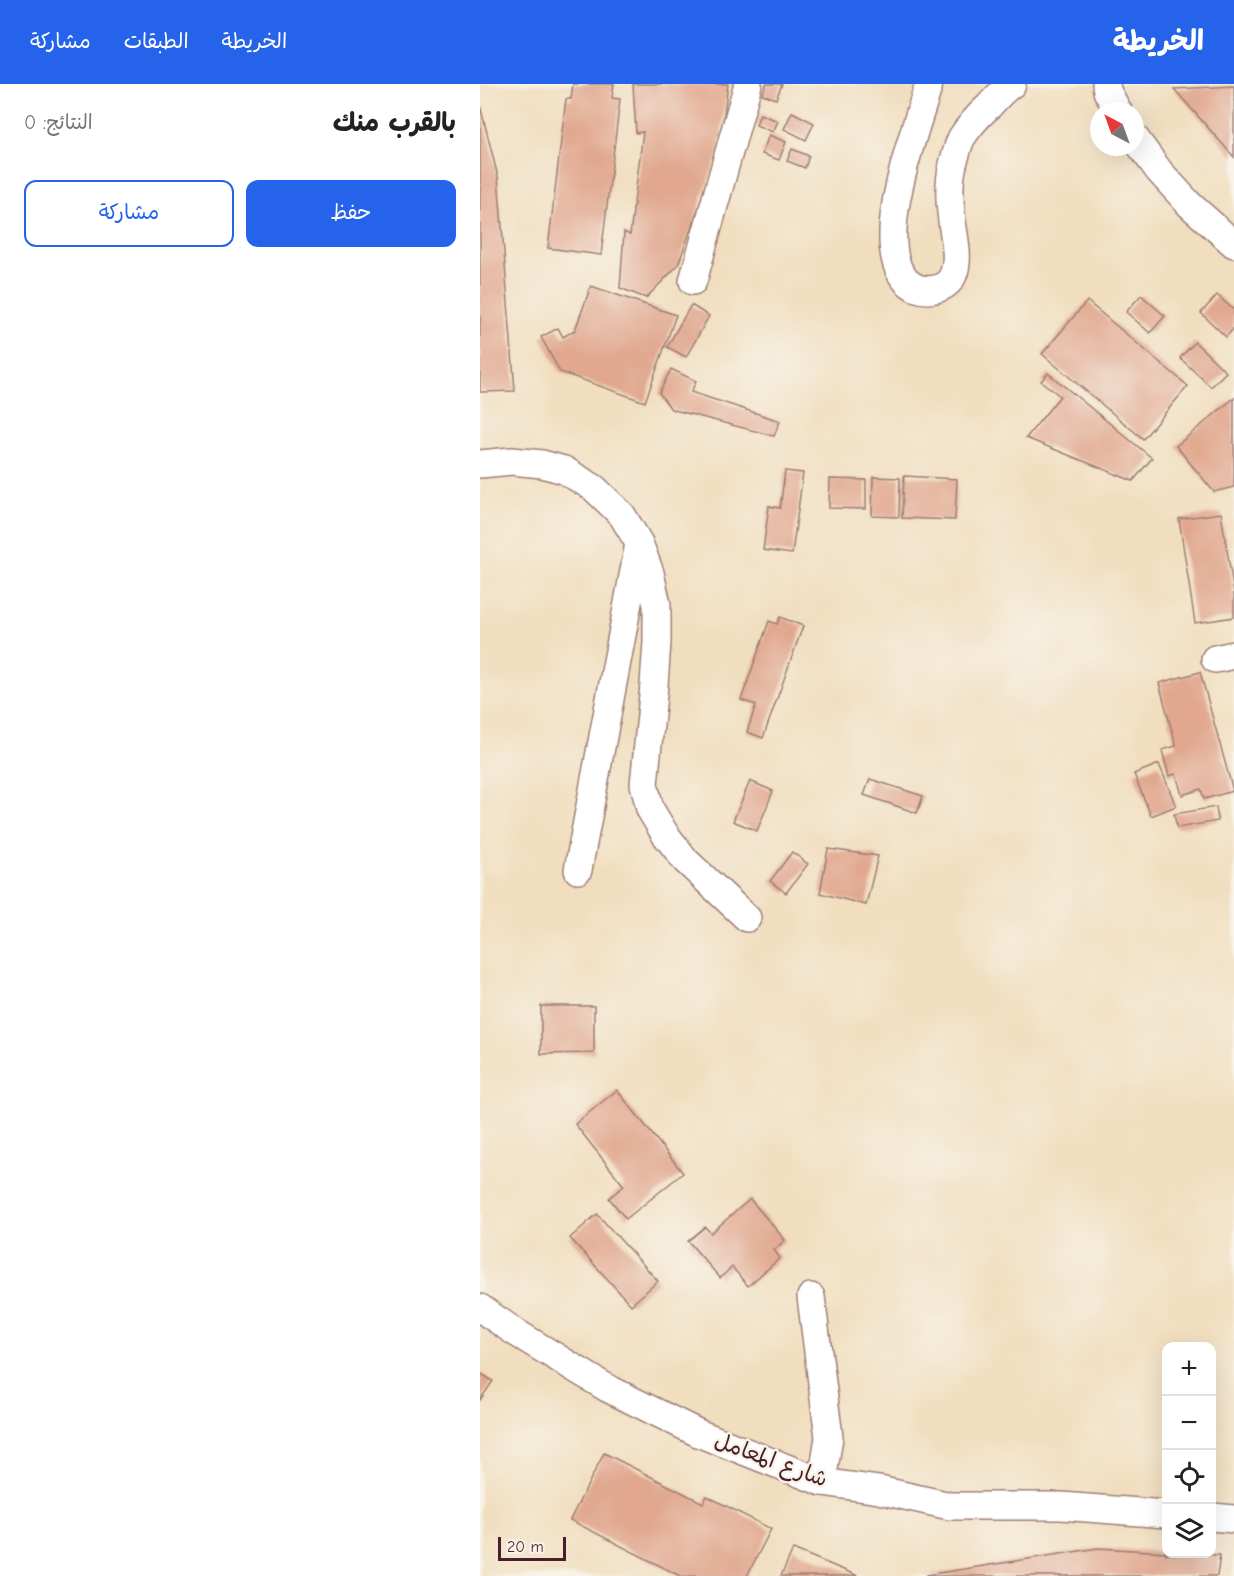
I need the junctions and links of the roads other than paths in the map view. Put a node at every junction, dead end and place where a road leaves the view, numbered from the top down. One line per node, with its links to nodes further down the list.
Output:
1 (748, 84): 8 (street)
2 (929, 84): 3 (street)
3 (1012, 84)
4 (1106, 84): 5 (street)
5 (1113, 102)
6 (1144, 150): 7 (street)
7 (1234, 244)
8 (693, 281)
9 (480, 464): 10 (street)
10 (639, 543): 11 (street); 12 (street)
11 (578, 870)
12 (747, 918)
13 (811, 1297): 15 (street)
14 (480, 1308): 15 (street, شارع المعامل)
15 (822, 1482): 16 (street, شارع المعامل)
16 (1162, 1514)
17 (1216, 1517): 18 (street)
18 (1234, 1519)

